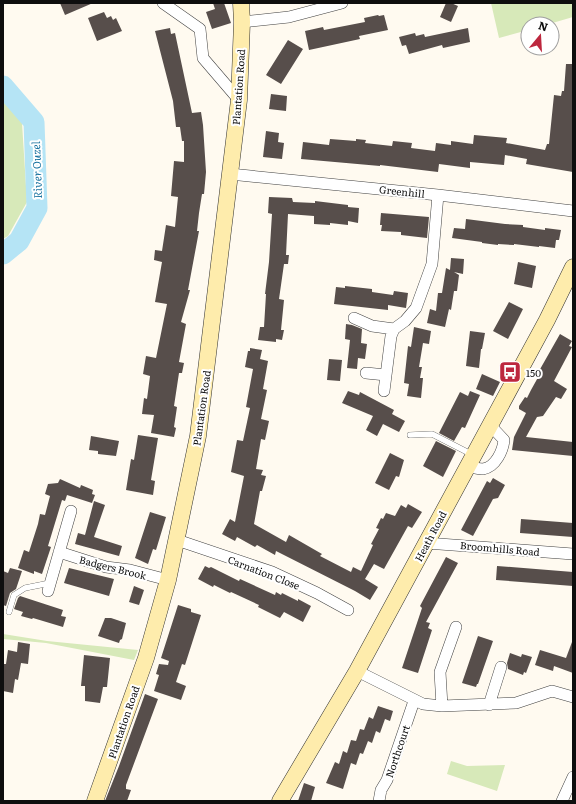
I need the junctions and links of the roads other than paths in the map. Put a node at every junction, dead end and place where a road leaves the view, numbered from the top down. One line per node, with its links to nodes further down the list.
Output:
1 (163, 3): 5 (street)
2 (241, 3): 4 (street, Plantation Road)
3 (342, 3): 4 (street)
4 (242, 22): 5 (street, Plantation Road)
5 (239, 100): 6 (street, Plantation Road)
6 (230, 174): 7 (street, Greenhill); 19 (street, Plantation Road)
7 (438, 194): 8 (street, Greenhill); 11 (street)
8 (573, 211)
9 (573, 267): 15 (street, Heath Road)
10 (354, 318): 11 (street)
11 (394, 329): 13 (street)
12 (366, 374): 13 (street)
13 (386, 375): 14 (street)
14 (384, 392)
15 (490, 425): 17 (street, Heath Road); 17 (street)
16 (410, 435): 17 (lane)
17 (470, 461): 20 (street, Heath Road)
18 (71, 511): 21 (street)
19 (177, 540): 23 (street, Plantation Road); 25 (street, Carnation Close)
20 (426, 542): 22 (street, Broomhills Road); 29 (street, Heath Road)
21 (59, 552): 23 (street, Badgers Brook); 24 (street)
22 (573, 554)
23 (168, 580): 35 (street, Plantation Road)
24 (49, 587): 26 (lane)
25 (348, 610)
26 (9, 612)
27 (456, 627): 33 (street)
28 (501, 667): 32 (street)
29 (357, 671): 31 (street); 36 (street, Heath Road)
30 (573, 697): 32 (street)
31 (414, 701): 33 (street); 37 (street, Northcourt)
32 (489, 705): 33 (street)
33 (442, 706)
34 (573, 777): 38 (street)
35 (95, 801)
36 (280, 801)
37 (380, 801)
38 (562, 801)

